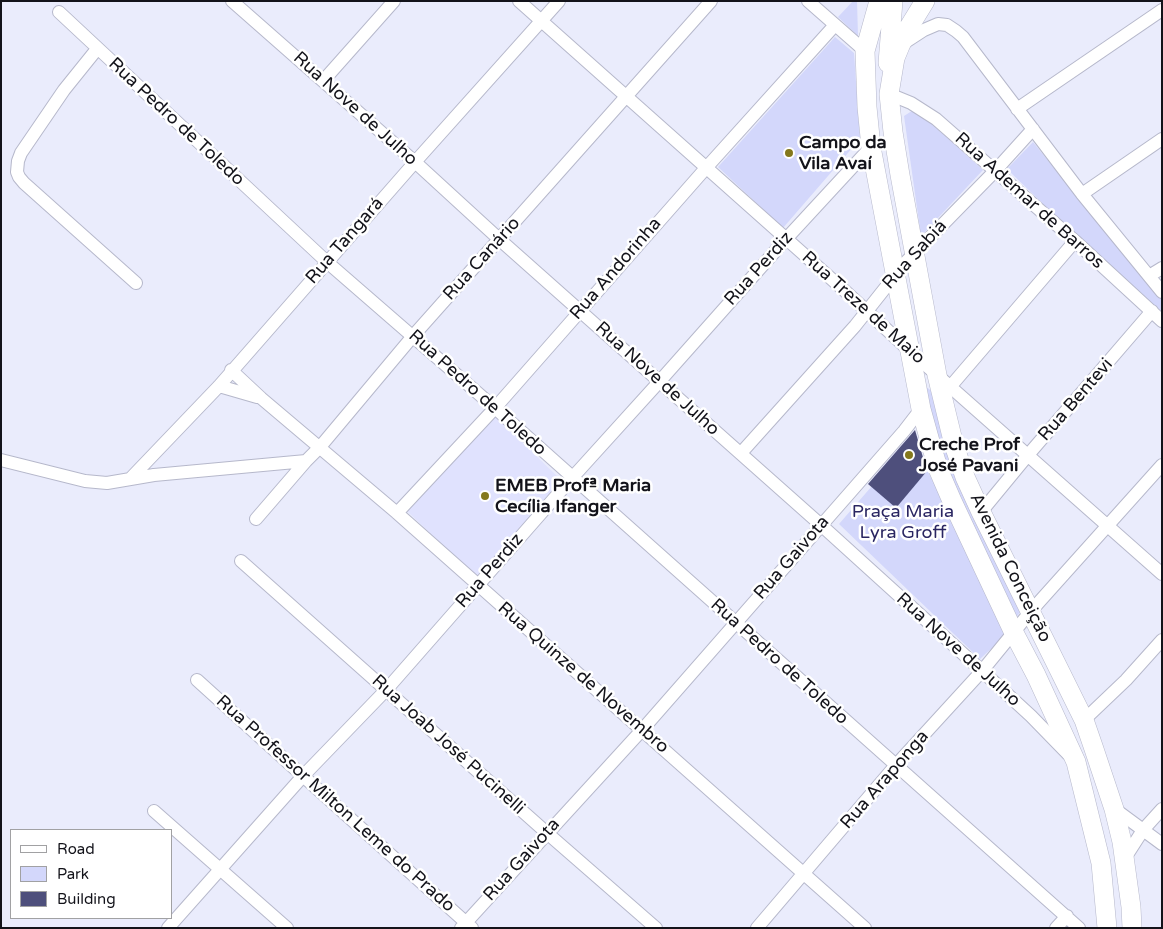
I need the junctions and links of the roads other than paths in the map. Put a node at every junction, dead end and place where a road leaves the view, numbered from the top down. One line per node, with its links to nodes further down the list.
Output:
1 (232, 1): 18 (street, Rua Nove de Julho)
2 (394, 1): 18 (street)
3 (519, 1): 13 (street, Rua Treze de Maio)
4 (559, 1): 13 (street, Rua Tangará)
5 (711, 1): 20 (street, Rua Canário)
6 (808, 1): 14 (street)
7 (867, 1): 17 (main road)
8 (879, 1): 17 (main road, Avenida Conceição)
9 (893, 1): 19 (main road)
10 (924, 1): 15 (main road, Avenida Conceição)
11 (1162, 10): 21 (street)
12 (59, 12): 16 (street, Rua Pedro de Toledo)
13 (542, 21): 20 (street, Rua Treze de Maio); 25 (street, Rua Tangará)
14 (835, 25): 17 (street); 26 (street, Rua Andorinha)
15 (900, 46): 19 (main road, Avenida Conceição); 21 (street)
16 (97, 49): 33 (street, Rua Pedro de Toledo); 37 (street)
17 (865, 51): 24 (main road, Avenida Conceição)
18 (323, 81): 25 (street, Rua Nove de Julho)
19 (888, 94): 27 (street, Rua Ademar de Barros); 32 (main road, Avenida Conceição)
20 (626, 96): 26 (street, Rua Treze de Maio); 29 (street, Rua Canário)
21 (1017, 109): 22 (street)
22 (1033, 129): 27 (street, Rua Sabiá); 28 (street)
23 (1162, 139): 28 (street)
24 (871, 147): 30 (street, Rua Perdiz); 35 (main road, Avenida Conceição)
25 (415, 162): 29 (street, Rua Nove de Julho); 33 (street, Rua Tangará)
26 (706, 168): 30 (street, Rua Treze de Maio); 39 (street, Rua Andorinha)
27 (995, 171): 31 (street, Rua Ademar de Barros); 32 (street, Rua Sabiá)
28 (1082, 194): 36 (street)
29 (499, 239): 39 (street, Rua Nove de Julho); 43 (street, Rua Canário)
30 (786, 239): 40 (street, Rua Treze de Maio); 47 (street, Rua Perdiz)
31 (1075, 242): 41 (street, Rua Ademar de Barros); 46 (street)
32 (915, 252): 35 (street, Rua Sabiá); 46 (main road, Avenida Conceição)
33 (327, 262): 43 (street, Rua Pedro de Toledo); 45 (street, Rua Tangará)
34 (1162, 268): 36 (street)
35 (895, 274): 40 (street, Rua Sabiá); 44 (main road, Avenida Conceição)
36 (1149, 276): 38 (street)
37 (136, 283)
38 (1162, 292)
39 (580, 311): 47 (street, Rua Nove de Julho); 50 (street, Rua Andorinha)
40 (867, 311): 44 (street, Rua Treze de Maio); 53 (street, Rua Sabiá)
41 (1152, 311): 42 (street, Rua Ademar de Barros); 54 (street, Rua Bentevi)
42 (1162, 321)
43 (413, 336): 50 (street, Rua Pedro de Toledo); 52 (street, Rua Canário)
44 (911, 352): 46 (street, Rua Treze de Maio); 51 (main road, Avenida Conceição)
45 (231, 370): 48 (street, Rua Tangará); 49 (street, Rua Quinze de Novembro)
46 (943, 381): 54 (street, Rua Treze de Maio); 60 (main road, Avenida Conceição)
47 (660, 382): 53 (street, Rua Nove de Julho); 58 (street, Rua Perdiz)
48 (219, 386): 49 (street); 59 (street, Rua Tangará)
49 (260, 398): 52 (street, Rua Quinze de Novembro)
50 (495, 408): 58 (street, Rua Pedro de Toledo); 61 (street, Rua Andorinha)
51 (921, 410): 63 (street, Rua Gaivota); 70 (main road, Avenida Conceição)
52 (320, 447): 56 (street, Rua Canário); 61 (street, Rua Quinze de Novembro)
53 (741, 453): 63 (street, Rua Nove de Julho)
54 (1028, 455): 60 (street, Rua Bentevi); 64 (street, Rua Treze de Maio)
55 (1, 460): 59 (street)
56 (306, 461): 59 (street); 62 (street, Rua Canário)
57 (1162, 464): 64 (street)
58 (572, 478): 67 (street, Rua Perdiz); 69 (street, Rua Pedro de Toledo)
59 (130, 479)
60 (981, 512): 68 (main road, Avenida Conceição)
61 (398, 513): 67 (street, Rua Quinze de Novembro)
62 (256, 519)
63 (821, 525): 69 (street, Rua Gaivota); 72 (street, Rua Nove de Julho)
64 (1107, 526): 66 (street, Rua Treze de Maio); 68 (street)
65 (241, 561): 74 (street, Rua Joab José Pucinelli)
66 (1162, 574)
67 (478, 585): 74 (street, Rua Perdiz); 76 (street, Rua Quinze de Novembro)
68 (1031, 611): 70 (street, Rua Araponga); 75 (main road, Avenida Conceição)
69 (735, 622): 76 (street, Rua Gaivota); 78 (street, Rua Pedro de Toledo)
70 (1014, 633): 72 (street, Rua Araponga); 77 (main road, Avenida Conceição)
71 (1162, 640): 75 (street)
72 (982, 671): 77 (street, Rua Nove de Julho); 78 (street, Rua Araponga)
73 (197, 680): 79 (street, Rua Professor Milton Leme do Prado)
74 (386, 689): 79 (street, Rua Perdiz); 84 (street, Rua Joab José Pucinelli)
75 (1084, 720): 80 (main road, Avenida Conceição)
76 (642, 730): 84 (street, Rua Gaivota); 88 (street, Rua Quinze de Novembro)
77 (1076, 762): 80 (main road); 98 (main road, Avenida Conceição)
78 (896, 765): 88 (street, Rua Araponga); 89 (street, Rua Pedro de Toledo)
79 (303, 776): 87 (street, Rua Perdiz); 90 (street, Rua Professor Milton Leme do Prado)
80 (1114, 809): 83 (street); 86 (main road, Avenida Conceição)
81 (1162, 809): 83 (street)
82 (154, 811): 87 (street)
83 (1144, 830): 85 (street); 86 (street)
84 (547, 833): 90 (street, Rua Gaivota); 93 (street, Rua Joab José Pucinelli)
85 (1162, 844)
86 (1125, 858): 99 (main road, Avenida Conceição)
87 (220, 869): 91 (street, Rua Perdiz); 92 (street)
88 (803, 873): 94 (street, Rua Araponga); 95 (street, Rua Quinze de Novembro)
89 (1067, 916): 96 (street); 97 (street, Rua Pedro de Toledo)
90 (466, 926)
91 (168, 928)
92 (287, 928)
93 (656, 928)
94 (757, 928)
95 (865, 928)
96 (1056, 928)
97 (1079, 928)
98 (1108, 928)
99 (1132, 928)

